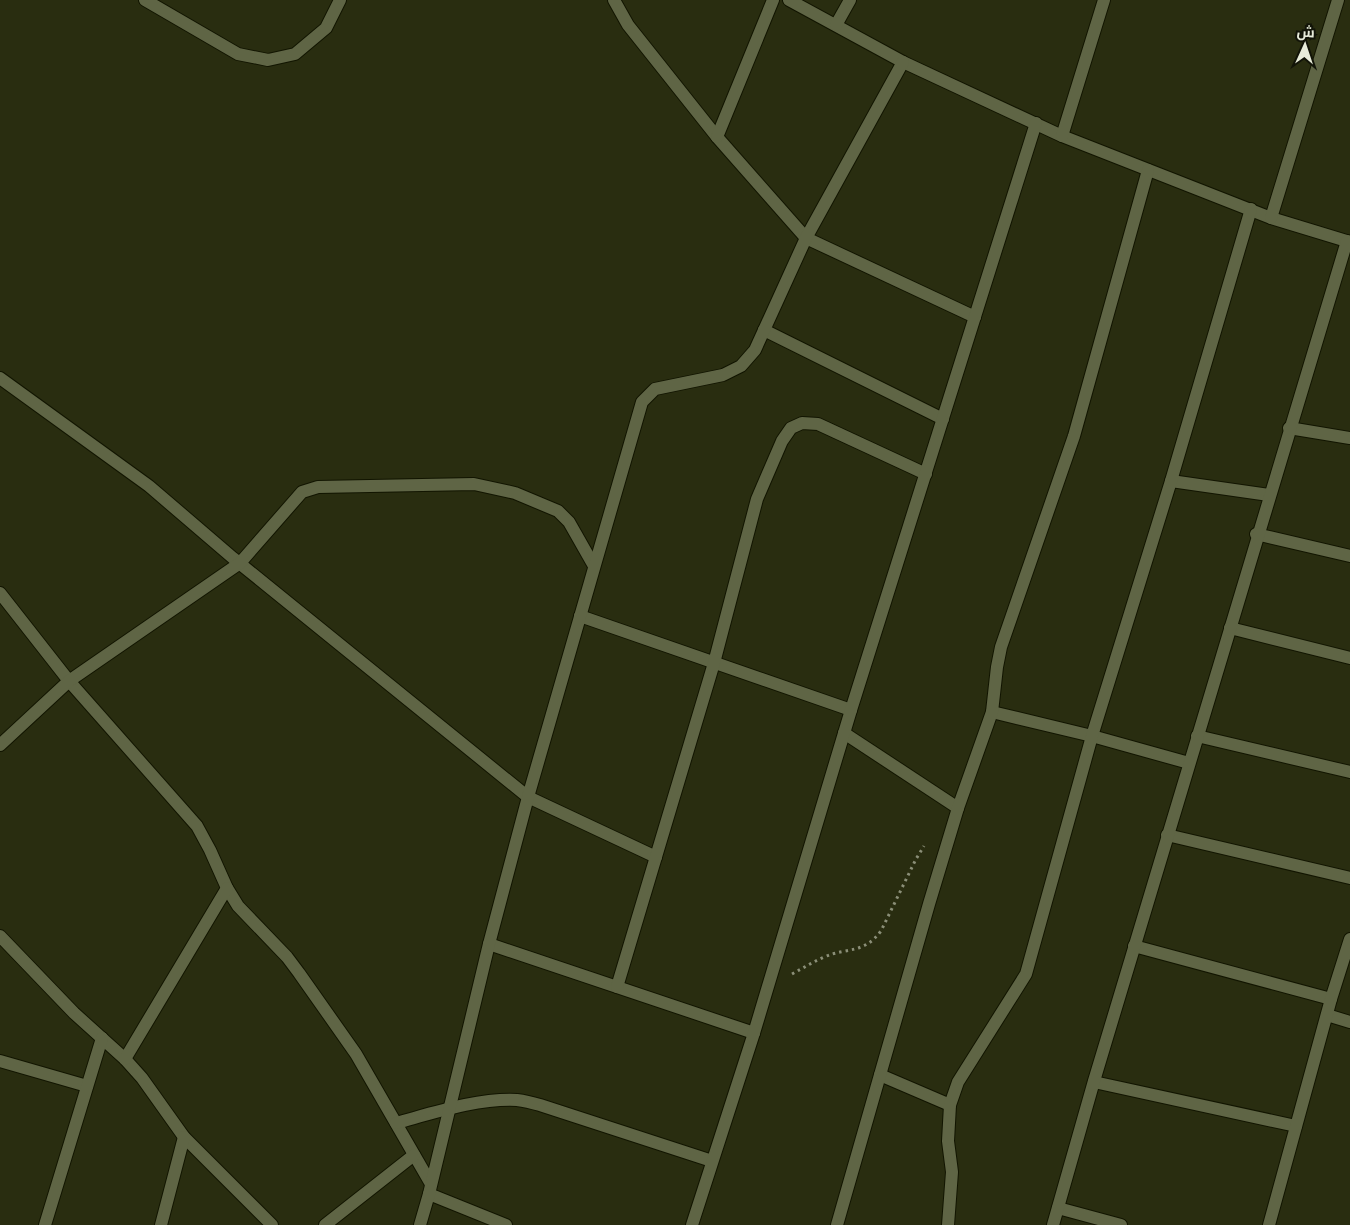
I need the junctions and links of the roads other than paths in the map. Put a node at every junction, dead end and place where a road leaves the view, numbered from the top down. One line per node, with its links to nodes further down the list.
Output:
1 (145, 0): 2 (street)
2 (340, 0)
3 (614, 0): 13 (street)
4 (773, 0): 13 (street)
5 (789, 0): 9 (street)
6 (850, 0): 9 (street)
7 (1104, 0): 12 (street)
8 (1338, 0): 16 (street)
9 (836, 25): 10 (street)
10 (903, 62): 11 (street); 17 (street)
11 (1036, 123): 12 (street); 19 (street)
12 (1062, 136): 14 (street)
13 (717, 137): 17 (street)
14 (1148, 170): 15 (street); 39 (street)
15 (1251, 210): 16 (street); 26 (street)
16 (1271, 218): 18 (street)
17 (806, 238): 19 (street); 20 (street)
18 (1349, 241): 23 (street)
19 (975, 317): 22 (street)
20 (764, 330): 22 (street); 31 (street)
21 (0, 378): 30 (street)
22 (943, 419): 25 (street)
23 (1289, 428): 24 (street); 27 (street)
24 (1350, 438)
25 (926, 474): 36 (street); 38 (street)
26 (1171, 481): 27 (street); 41 (street)
27 (1269, 495): 28 (street)
28 (1256, 534): 29 (street); 34 (street)
29 (1350, 556)
30 (240, 563): 31 (street); 37 (street); 46 (street)
31 (594, 566): 33 (street)
32 (0, 593): 37 (street)
33 (580, 616): 36 (street); 46 (street)
34 (1230, 628): 35 (street); 42 (street)
35 (1350, 658)
36 (714, 663): 38 (street); 49 (street)
37 (69, 681): 43 (street); 51 (street)
38 (851, 710): 40 (street)
39 (992, 712): 41 (street); 47 (street)
40 (844, 733): 47 (street); 60 (street)
41 (1092, 736): 44 (street); 67 (street)
42 (1197, 736): 44 (street); 45 (street)
43 (0, 745)
44 (1189, 763): 48 (street)
45 (1350, 772)
46 (528, 797): 49 (street); 54 (street)
47 (958, 808): 64 (street)
48 (1168, 835): 50 (street); 55 (street)
49 (656, 857): 56 (street)
50 (1350, 878)
51 (227, 888): 62 (street); 69 (street)
52 (0, 936): 61 (street)
53 (1350, 939): 57 (street)
54 (489, 944): 56 (street); 68 (street)
55 (1134, 946): 57 (street); 65 (street)
56 (618, 987): 60 (street)
57 (1331, 999): 58 (street)
58 (1327, 1015): 59 (street); 70 (street)
59 (1350, 1022)
60 (754, 1033): 73 (street)
61 (102, 1038): 62 (street); 66 (street)
62 (125, 1059): 71 (street)
63 (0, 1062): 66 (street)
64 (880, 1075): 67 (street); 83 (street)
65 (1094, 1082): 70 (street); 75 (street)
66 (87, 1086): 76 (street)
67 (950, 1105): 84 (street)
68 (450, 1108): 69 (street); 73 (street); 74 (street)
69 (396, 1123): 72 (street)
70 (1296, 1126): 87 (street)
71 (184, 1138): 77 (street); 78 (street)
72 (414, 1155): 74 (street); 79 (street)
73 (712, 1161): 82 (street)
74 (430, 1189): 80 (street); 81 (street)
75 (1058, 1208): 85 (street); 86 (street)
76 (45, 1225)
77 (161, 1225)
78 (272, 1225)
79 (325, 1225)
80 (420, 1225)
81 (506, 1225)
82 (692, 1225)
83 (838, 1225)
84 (948, 1225)
85 (1053, 1225)
86 (1121, 1225)
87 (1269, 1225)

